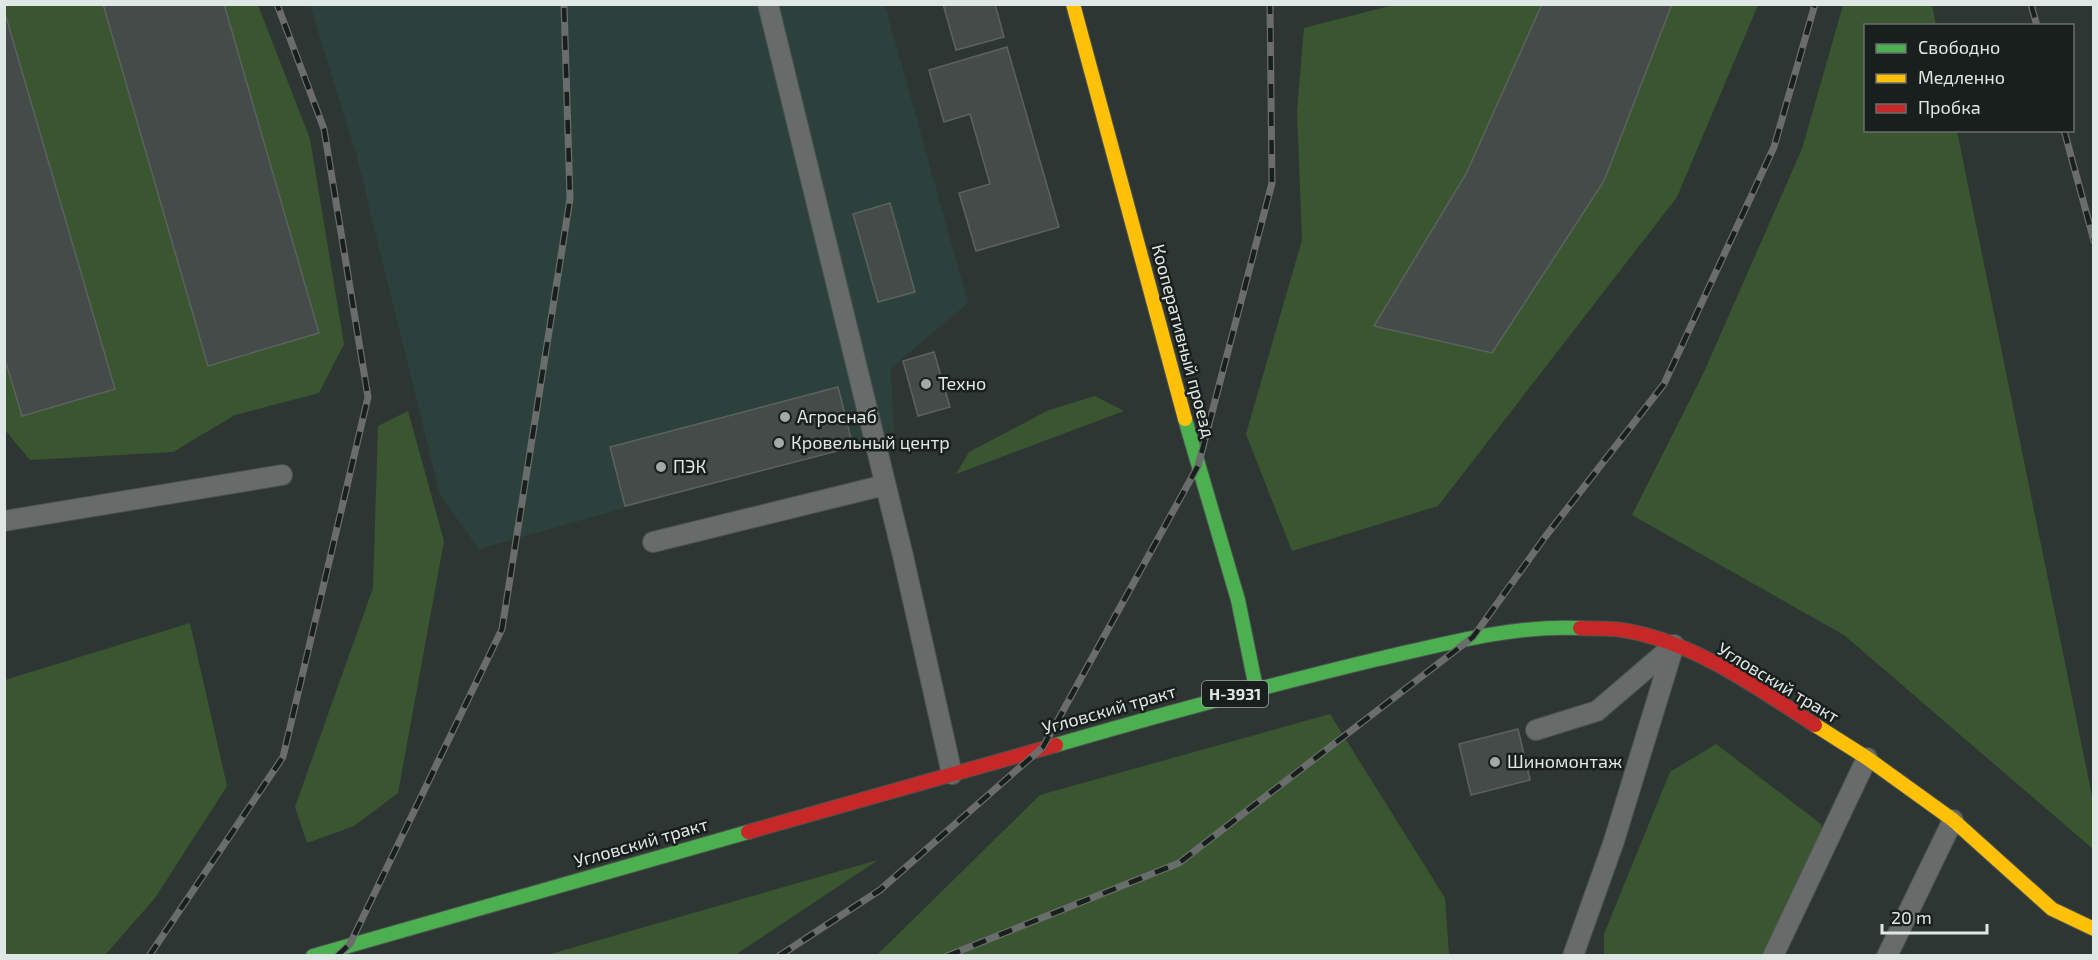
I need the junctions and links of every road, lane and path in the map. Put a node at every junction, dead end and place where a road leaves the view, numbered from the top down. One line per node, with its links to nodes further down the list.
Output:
1 (768, 4): 4 (lane)
2 (1073, 4): 8 (main road, Кооперативный проезд)
3 (282, 475): 5 (lane)
4 (885, 485): 6 (lane); 11 (lane)
5 (4, 521)
6 (653, 542)
7 (1674, 645): 8 (main road, Угловский тракт / Н-3931); 9 (lane); 10 (main road, Угловский тракт / Н-3931); 15 (lane)
8 (1256, 688): 11 (main road, Угловский тракт / Н-3931)
9 (1536, 730)
10 (1867, 758): 12 (main road, Угловский тракт / Н-3931); 16 (lane)
11 (952, 774): 14 (main road, Угловский тракт / Н-3931)
12 (1953, 820): 13 (main road, Угловский тракт / Н-3931); 17 (lane)
13 (2094, 929)
14 (313, 956)
15 (1573, 956)
16 (1773, 956)
17 (1887, 956)

